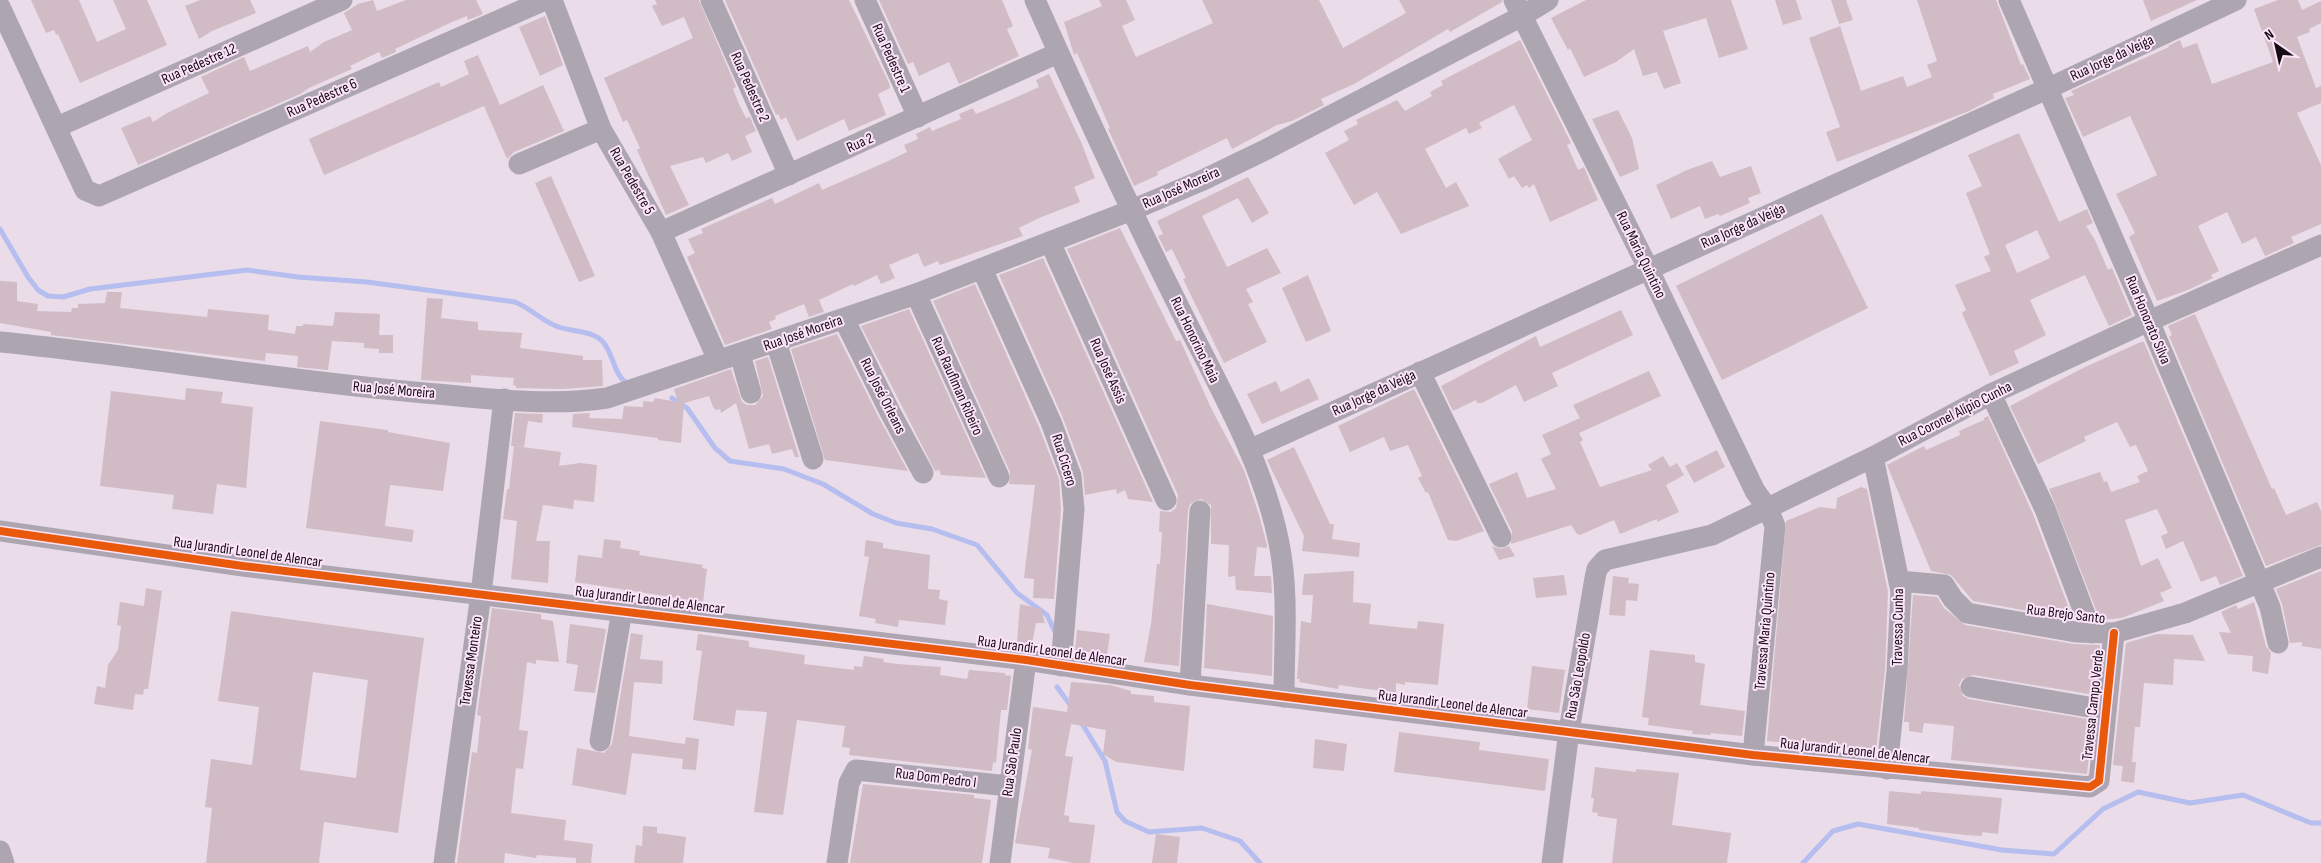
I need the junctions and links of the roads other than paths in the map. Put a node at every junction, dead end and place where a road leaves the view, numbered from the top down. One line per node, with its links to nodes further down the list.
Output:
1 (342, 0): 15 (street, Rua Pedestre 12)
2 (545, 0): 15 (street, Rua Pedestre 6)
3 (552, 0): 16 (street, Rua Pedestre 5)
4 (711, 0): 18 (street, Rua Pedestre 2)
5 (865, 0): 14 (street, Rua Pedestre 1)
6 (1035, 0): 12 (street, Rua Honorino Maia)
7 (1548, 0): 11 (street, Rua José Moreira)
8 (2009, 0): 13 (street, Rua Honorato Silva)
9 (2236, 0): 13 (street, Rua Jorge da Veiga)
10 (0, 7): 15 (street)
11 (1518, 8): 19 (street, Rua José Moreira); 23 (street, Rua Maria Quintino)
12 (1058, 53): 14 (street, Rua 2); 19 (street, Rua Honorino Maia)
13 (2049, 88): 23 (street, Rua Jorge da Veiga); 27 (street, Rua Honorato Silva)
14 (918, 117): 18 (street, Rua 2)
15 (57, 127)
16 (601, 129): 17 (street); 20 (street, Rua Pedestre 5)
17 (519, 164)
18 (789, 174): 20 (street, Rua 2)
19 (1132, 210): 21 (street, Rua José Moreira); 36 (street, Rua Honorino Maia)
20 (661, 232): 31 (street, Rua Pedestre 5)
21 (1050, 242): 24 (street, Rua José Moreira); 41 (street, Rua José Assis)
22 (2321, 245): 27 (street, Rua Coronel Alípio Cunha)
23 (1648, 268): 32 (street, Rua Jorge da Veiga); 42 (street, Rua Maria Quintino)
24 (982, 269): 25 (street, Rua José Moreira); 56 (street, Rua Cicero)
25 (916, 294): 26 (street, Rua José Moreira); 40 (street, Rua Rauflman Ribeiro)
26 (844, 319): 29 (street, Rua José Moreira); 39 (street, Rua José Orleans)
27 (2149, 321): 34 (street, Rua Coronel Alípio Cunha); 49 (street, Rua Honorato Silva)
28 (0, 342): 35 (street, Rua José Moreira)
29 (776, 342): 30 (street, Rua José Moreira); 38 (street)
30 (740, 354): 31 (street, Rua José Moreira); 33 (street)
31 (718, 360): 35 (street, Rua José Moreira)
32 (1420, 372): 36 (street, Rua Jorge da Veiga); 45 (street)
33 (751, 393)
34 (1991, 394): 37 (street, Rua Coronel Alípio Cunha); 52 (street, Travessa Campo Verde)
35 (504, 399): 50 (street, Travessa Monteiro)
36 (1250, 450): 59 (street, Rua Honorino Maia)
37 (1872, 457): 42 (street, Rua Coronel Alípio Cunha); 48 (street, Travessa Cunha)
38 (812, 458)
39 (923, 473)
40 (999, 477)
41 (1166, 500)
42 (1768, 509): 47 (street, Rua Coronel Alípio Cunha); 63 (street, Travessa Maria Quintino)
43 (1200, 511): 57 (street)
44 (0, 531): 50 (street, Rua Jurandir Leonel de Alencar)
45 (1501, 537)
46 (2321, 557): 49 (street, Rua Brejo Santo)
47 (1595, 578): 61 (street, Rua São Leopoldo)
48 (1899, 581): 52 (street, Rua Brejo Santo); 64 (street, Travessa Cunha)
49 (2258, 582): 53 (street, Rua Brejo Santo); 54 (street, Rua Honorato Silva)
50 (481, 594): 51 (street, Rua Jurandir Leonel de Alencar); 69 (street, Travessa Monteiro)
51 (622, 610): 55 (street, Rua Jurandir Leonel de Alencar); 62 (street)
52 (2092, 633): 53 (street, Rua Brejo Santo)
53 (2114, 633): 60 (street, Travessa Campo Verde)
54 (2278, 643)
55 (1026, 660): 56 (street, Rua Jurandir Leonel de Alencar); 66 (street, Rua São Paulo)
56 (1061, 666): 57 (street, Rua Jurandir Leonel de Alencar)
57 (1190, 685): 59 (street, Rua Jurandir Leonel de Alencar)
58 (1971, 688): 60 (street)
59 (1284, 697): 61 (street, Rua Jurandir Leonel de Alencar)
60 (2106, 710): 65 (street, Travessa Campo Verde)
61 (1568, 731): 63 (street, Rua Jurandir Leonel de Alencar); 72 (street, Rua São Leopoldo)
62 (600, 741)
63 (1753, 755): 64 (street, Rua Jurandir Leonel de Alencar)
64 (1887, 769): 65 (street, Rua Jurandir Leonel de Alencar)
65 (2099, 781)
66 (1009, 786): 70 (street, Rua Dom Pedro I); 71 (street, Rua São Paulo)
67 (0, 851): 68 (street)
68 (4, 863)
69 (444, 863)
70 (837, 863)
71 (1000, 863)
72 (1552, 863)

